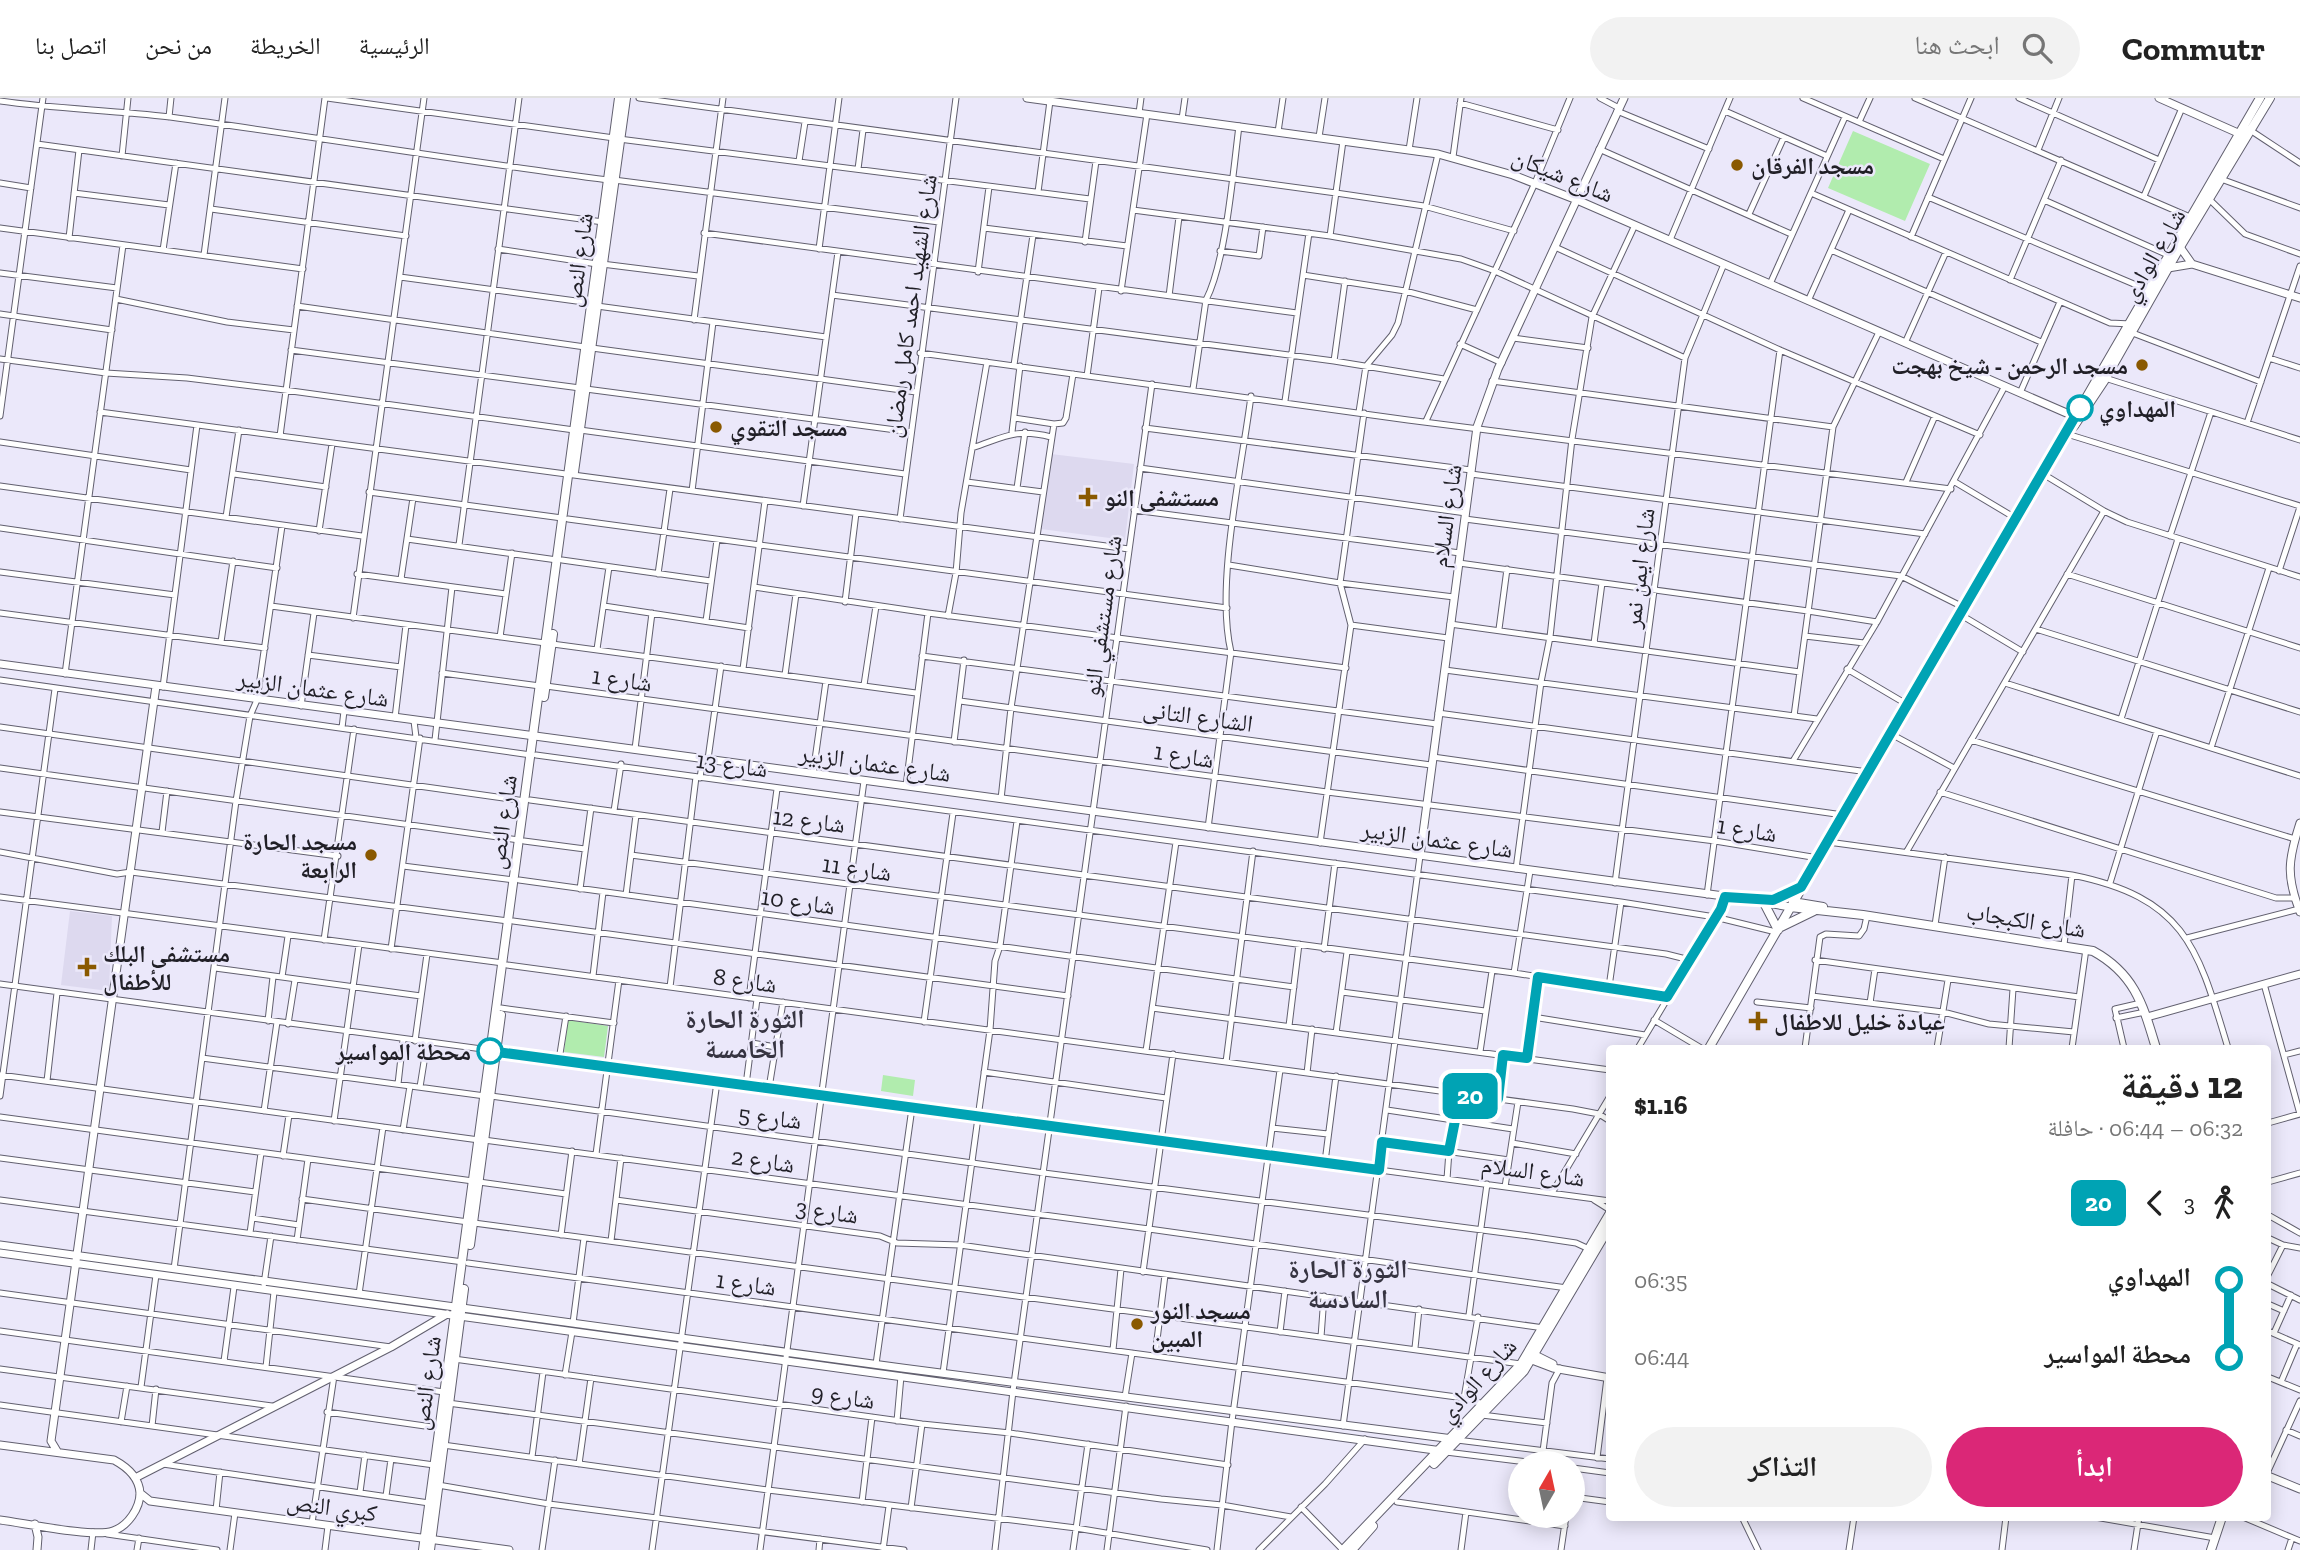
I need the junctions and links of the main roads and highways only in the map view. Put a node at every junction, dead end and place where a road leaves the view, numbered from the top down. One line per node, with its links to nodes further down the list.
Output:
1 (619, 98): 5 (main road, شارع النص)
2 (626, 98): 5 (main road, شارع النص)
3 (2260, 98): 8 (main road, شارع الوادي)
4 (2270, 98): 8 (main road, شارع الوادي)
5 (617, 139): 6 (main road, شارع النص)
6 (611, 180): 7 (main road, شارع النص); 7 (main road, شارع النص)
7 (600, 264): 16 (main road, شارع النص)
8 (2131, 327): 9 (main road, شارع الوادي); 9 (main road, شارع الوادي)
9 (2076, 420): 10 (main road, شارع الوادي)
10 (1802, 885): 11 (main road); 13 (main road, شارع الوادي); 14 (main road)
11 (1773, 900)
12 (1764, 903): 15 (main road)
13 (1792, 905): 14 (main road, شارع الكبجاب); 15 (main road, شارع الوادي)
14 (1814, 908): 15 (main road); 18 (main road, شارع الكبجاب)
15 (1778, 930): 17 (main road, شارع الوادي)
16 (505, 964): 19 (main road, شارع النص); 19 (main road, شارع النص)
17 (1711, 1045)
18 (2155, 1045)
19 (493, 1051): 22 (main road, شارع النص)
20 (1606, 1219): 24 (main road, شارع الوادي)
21 (1606, 1233): 24 (main road, شارع الوادي)
22 (455, 1312): 23 (main road, شارع النص); 23 (main road, شارع النص)
23 (446, 1403): 27 (main road, شارع النص); 27 (main road, شارع النص)
24 (1454, 1439): 25 (main road, شارع الوادي)
25 (1443, 1451): 30 (main road, شارع الوادي); 31 (main road, شارع الوادي)
26 (2221, 1521): 32 (main road)
27 (428, 1539): 28 (main road, شارع النص); 29 (main road, شارع النص)
28 (423, 1550)
29 (430, 1550)
30 (1343, 1550)
31 (1352, 1550)
32 (2211, 1550)

